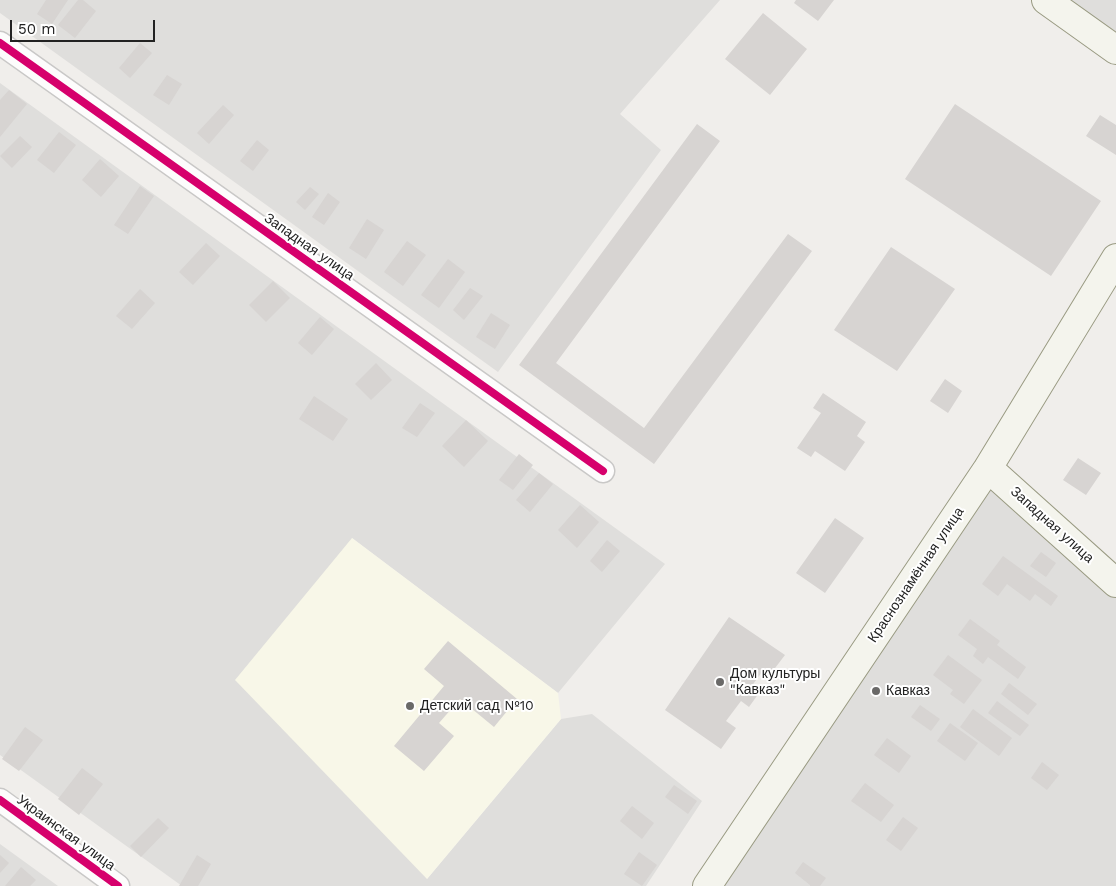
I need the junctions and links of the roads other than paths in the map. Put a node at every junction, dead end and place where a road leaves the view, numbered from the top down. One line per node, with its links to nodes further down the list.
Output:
1 (1046, 0): 3 (main road)
2 (0, 43): 6 (street, Западная улица)
3 (1116, 50)
4 (1116, 258): 5 (main road, Краснознамённая улица)
5 (988, 468): 7 (main road, Западная улица); 10 (main road, Краснознамённая улица)
6 (602, 471)
7 (1116, 583)
8 (0, 800): 9 (street, Украинская улица)
9 (118, 886)
10 (707, 886)

